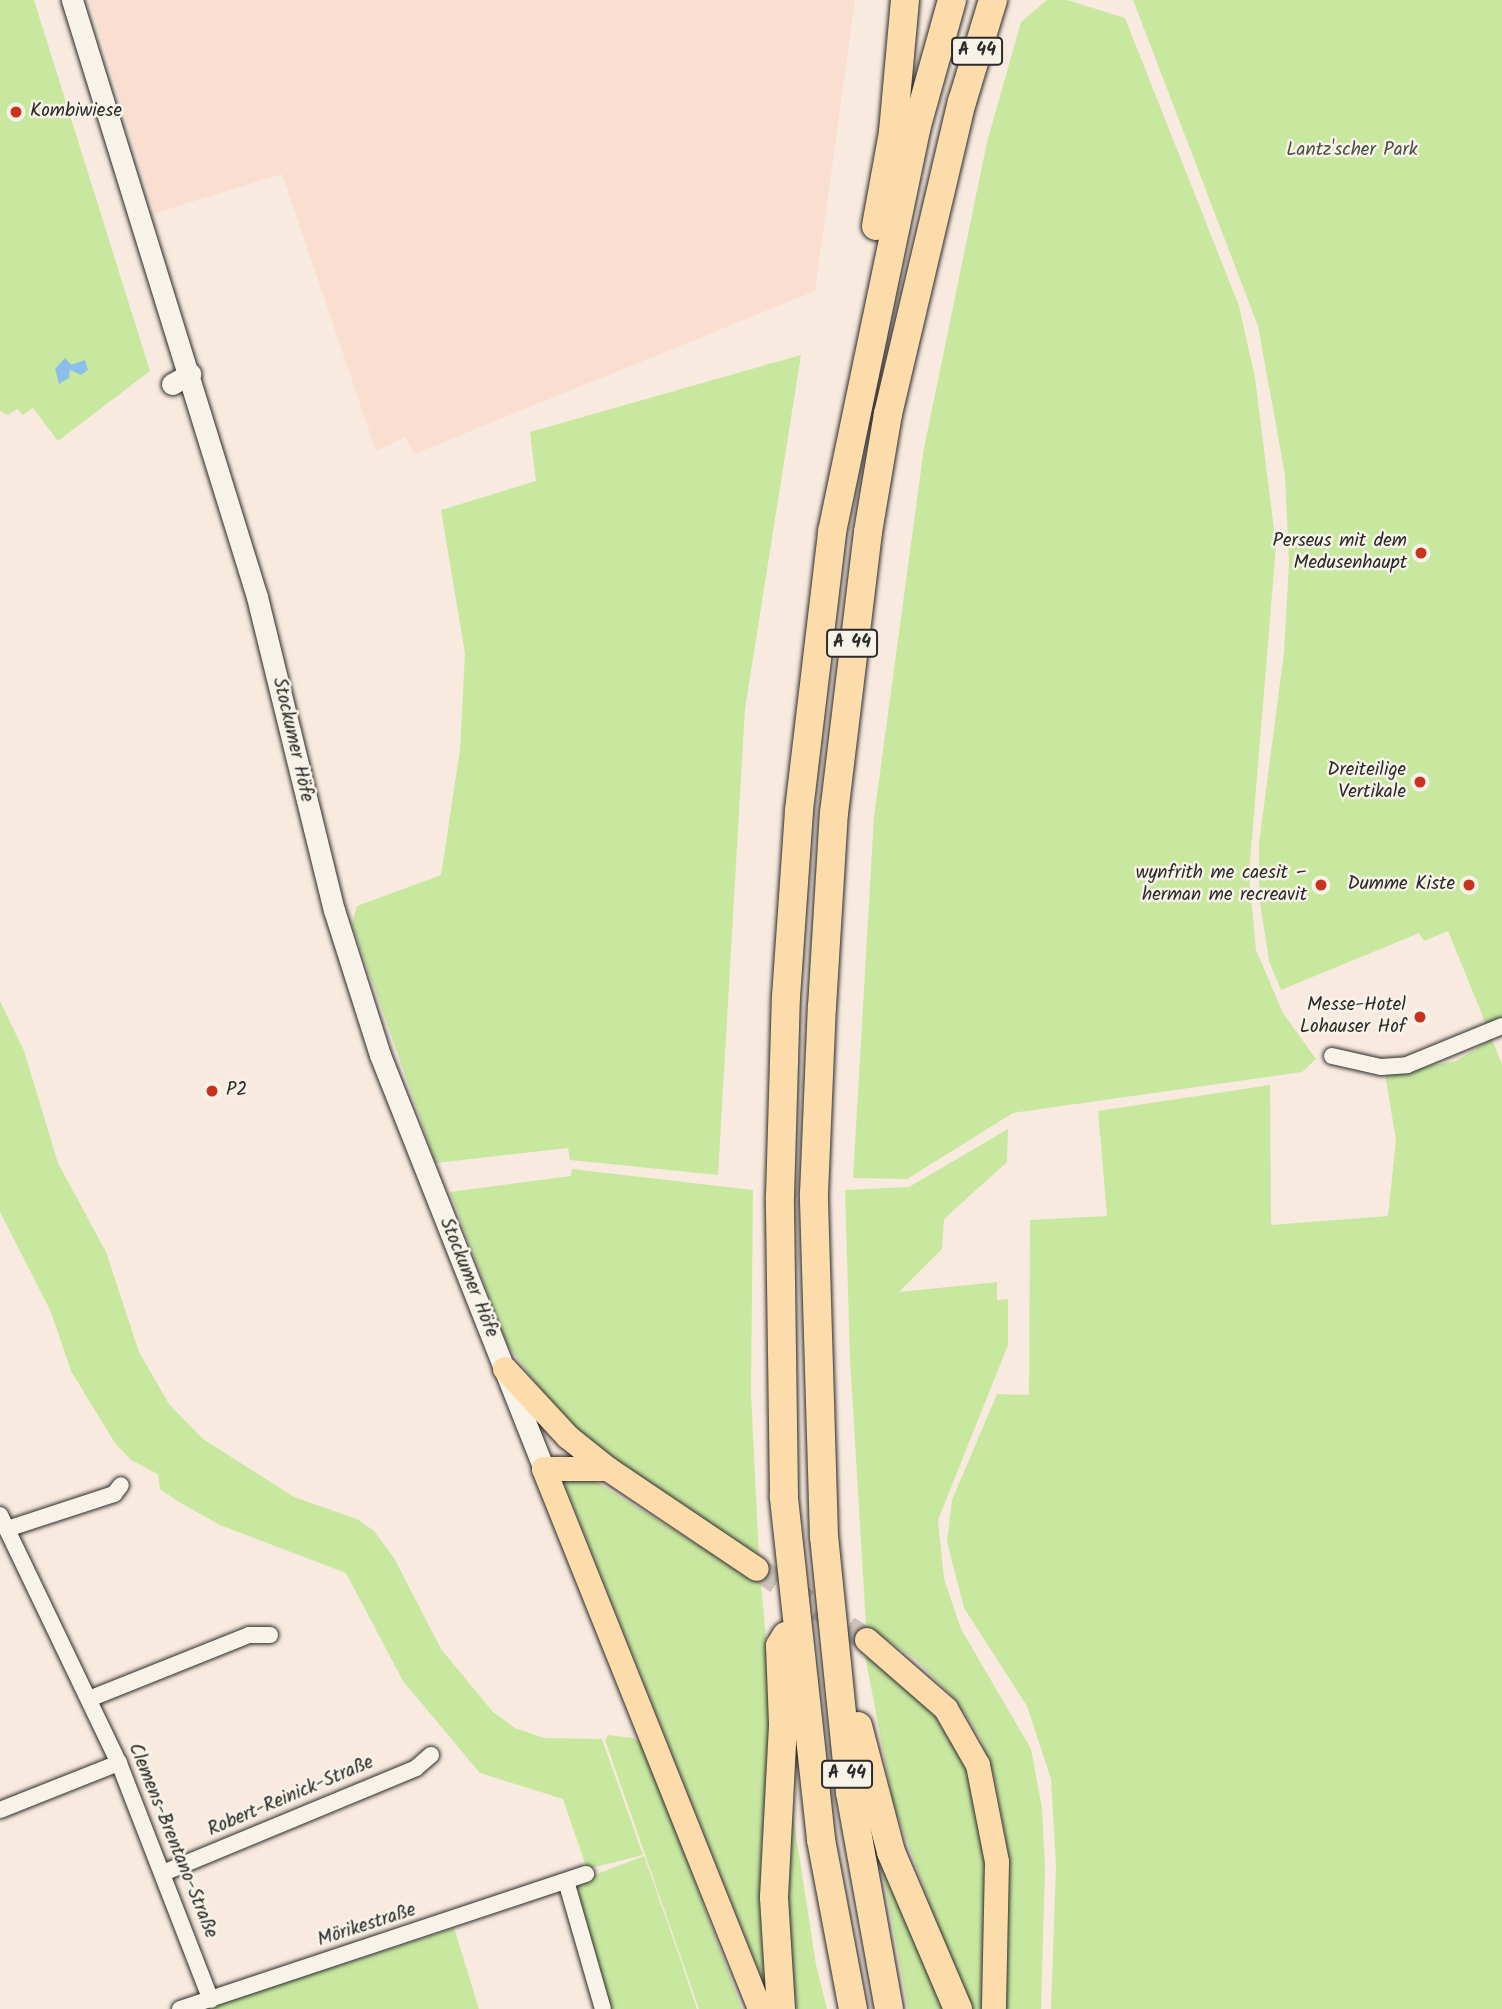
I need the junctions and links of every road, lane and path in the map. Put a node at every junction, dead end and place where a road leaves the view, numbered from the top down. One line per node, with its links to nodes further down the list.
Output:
1 (72, 0): 8 (street, Stockumer Höfe)
2 (905, 0): 5 (highway)
3 (952, 0): 5 (highway, A 44)
4 (993, 0): 13 (highway, A 44)
5 (854, 405): 15 (highway, A 44)
6 (1502, 1026): 7 (street)
7 (1332, 1056)
8 (505, 1369): 9 (street, Stockumer Höfe); 10 (main road)
9 (544, 1469): 10 (main road); 28 (main road)
10 (608, 1469): 14 (main road)
11 (121, 1485): 12 (street, Clemens-Brentano-Straße)
12 (3, 1522): 18 (street, Clemens-Brentano-Straße)
13 (824, 1537): 31 (highway, A 44); 32 (highway)
14 (757, 1569)
15 (796, 1622): 29 (highway); 30 (highway, A 44)
16 (270, 1635): 18 (street)
17 (867, 1640): 33 (main road)
18 (89, 1699): 20 (street, Clemens-Brentano-Straße)
19 (431, 1755): 22 (street, Robert-Reinick-Straße)
20 (119, 1763): 21 (street); 22 (street, Clemens-Brentano-Straße)
21 (0, 1810)
22 (163, 1873): 25 (street, Clemens-Brentano-Straße)
23 (586, 1874): 24 (street, Mörikestraße)
24 (566, 1881): 25 (street, Mörikestraße); 27 (street)
25 (211, 2000): 26 (street, Mörikestraße)
26 (180, 2009)
27 (603, 2009)
28 (760, 2009)
29 (781, 2009)
30 (853, 2009)
31 (889, 2009)
32 (958, 2009)
33 (994, 2009)

